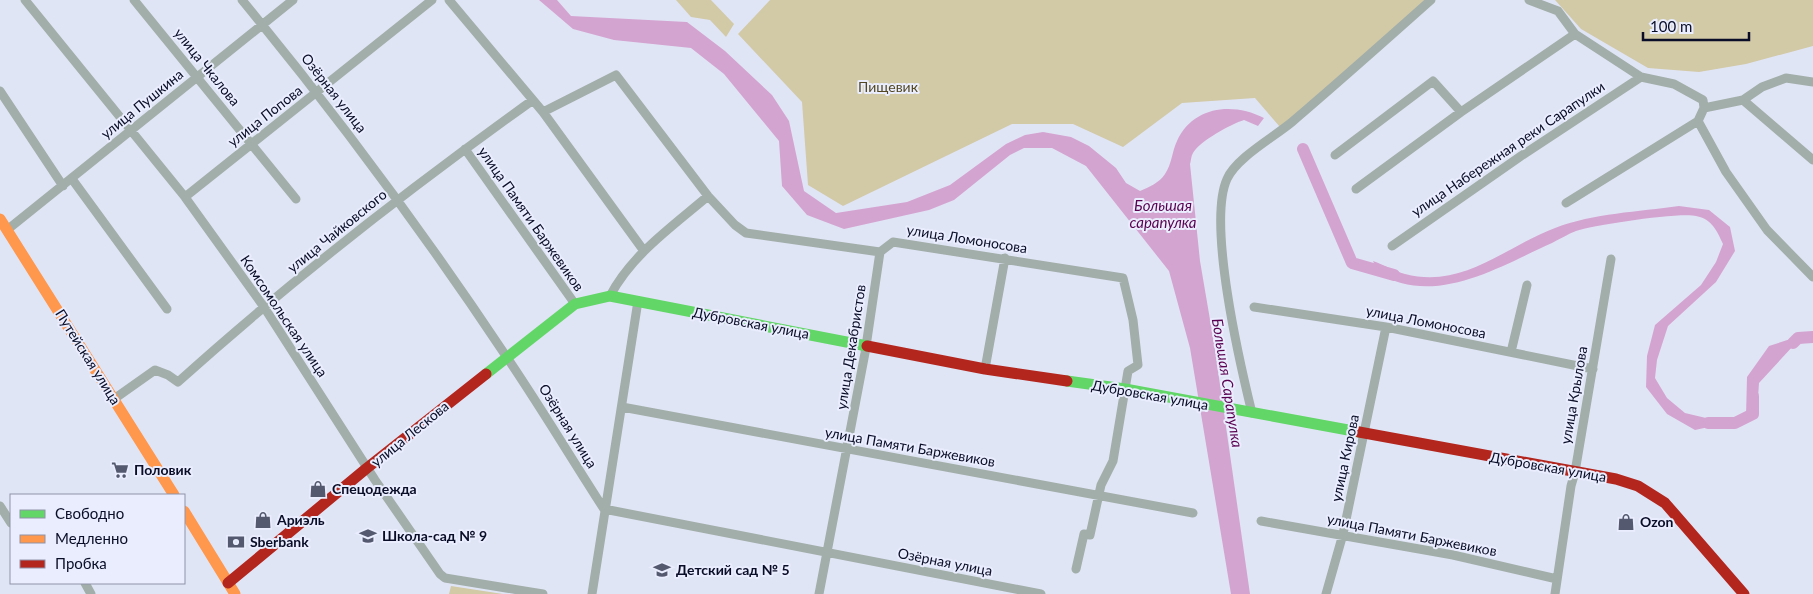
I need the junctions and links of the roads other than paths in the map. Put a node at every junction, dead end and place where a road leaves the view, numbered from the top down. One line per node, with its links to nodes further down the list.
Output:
1 (25, 0): 22 (street, Комсомольская улица)
2 (134, 0): 11 (street, улица Чкалова)
3 (242, 0): 9 (street, Озёрная улица)
4 (293, 0): 9 (street, улица Пушкина)
5 (432, 0): 15 (street, улица Попова)
6 (449, 0): 16 (street)
7 (1431, 0): 59 (street)
8 (1529, 0): 10 (street)
9 (263, 24): 11 (street, улица Пушкина); 15 (street, Озёрная улица)
10 (1575, 34): 12 (street); 20 (street)
11 (198, 77): 22 (street, улица Пушкина); 23 (street, улица Чкалова)
12 (1641, 77): 18 (street); 37 (street, улица Набережная реки Сарапулки)
13 (1813, 82): 17 (street)
14 (0, 91): 28 (street)
15 (317, 92): 23 (street, улица Попова); 33 (street, Озёрная улица)
16 (534, 100): 19 (street); 24 (street, улица Чайковского)
17 (1743, 100): 18 (street); 26 (street)
18 (1704, 108): 21 (street)
19 (543, 112): 30 (street); 38 (street)
20 (1461, 112): 25 (street); 29 (street)
21 (1698, 121): 34 (street); 42 (street)
22 (131, 130): 27 (street, улица Пушкина); 31 (street, Комсомольская улица)
23 (252, 144): 31 (street, улица Попова); 32 (street, улица Чкалова)
24 (465, 149): 33 (street, улица Чайковского); 46 (street, улица Памяти Баржевиков)
25 (1335, 155)
26 (1813, 160)
27 (72, 179): 28 (street, улица Пушкина); 49 (street)
28 (63, 186): 36 (street, улица Пушкина)
29 (1356, 189)
30 (708, 196): 38 (street); 39 (street)
31 (185, 197): 47 (street, Комсомольская улица)
32 (296, 199)
33 (398, 200): 47 (street, улица Чайковского); 53 (street, Озёрная улица)
34 (1566, 203)
35 (0, 219): 36 (street, Путейская улица)
36 (7, 230): 57 (street, Путейская улица)
37 (1392, 246)
38 (644, 252): 44 (street)
39 (880, 252): 40 (street, улица Ломоносова); 51 (street, улица Декабристов)
40 (1005, 258): 54 (street); 56 (street, улица Ломоносова)
41 (1611, 259): 55 (street, улица Крылова)
42 (1813, 277)
43 (1527, 285): 52 (street)
44 (605, 296): 45 (street, Дубровская улица); 46 (street, улица Лескова)
45 (638, 301): 51 (street, Дубровская улица); 58 (street)
46 (575, 304): 53 (street, улица Лескова)
47 (264, 307): 57 (street, улица Чайковского); 62 (street, Комсомольская улица)
48 (1254, 307): 50 (street, улица Ломоносова)
49 (166, 310)
50 (1386, 327): 52 (street, улица Ломоносова); 60 (street, улица Кирова)
51 (866, 346): 54 (street, Дубровская улица); 61 (street, улица Декабристов)
52 (1511, 352): 55 (street, улица Ломоносова)
53 (507, 356): 62 (street, улица Лескова); 67 (street, Озёрная улица)
54 (985, 369): 56 (street, Дубровская улица)
55 (1592, 369): 63 (street, улица Крылова)
56 (1125, 389): 59 (street, Дубровская улица); 65 (street)
57 (114, 399): 64 (street, Путейская улица)
58 (622, 407): 61 (street, улица Памяти Баржевиков); 67 (street)
59 (1248, 412): 60 (street, Дубровская улица)
60 (1364, 434): 63 (street, Дубровская улица); 72 (street, улица Кирова)
61 (847, 450): 65 (street, улица Памяти Баржевиков); 73 (street, улица Декабристов)
62 (367, 468): 76 (street, улица Лескова); 78 (street, Комсомольская улица)
63 (1575, 472): 75 (street, улица Крылова); 84 (street, Дубровская улица)
64 (173, 494)
65 (1098, 495): 69 (street, улица Памяти Баржевиков); 74 (street)
66 (0, 506): 70 (street)
67 (604, 509): 73 (street, Озёрная улица); 79 (street)
68 (185, 513): 76 (street)
69 (1193, 513)
70 (10, 521)
71 (1261, 521): 72 (street, улица Памяти Баржевиков)
72 (1343, 534): 75 (street, улица Памяти Баржевиков); 82 (street, улица Кирова)
73 (827, 553): 80 (street, улица Декабристов); 81 (street, Озёрная улица)
74 (1076, 569)
75 (1557, 579): 83 (street, улица Крылова)
76 (228, 583): 77 (street)
77 (236, 594)
78 (544, 594)
79 (592, 594)
80 (820, 594)
81 (1041, 594)
82 (1326, 594)
83 (1555, 594)
84 (1744, 594)

